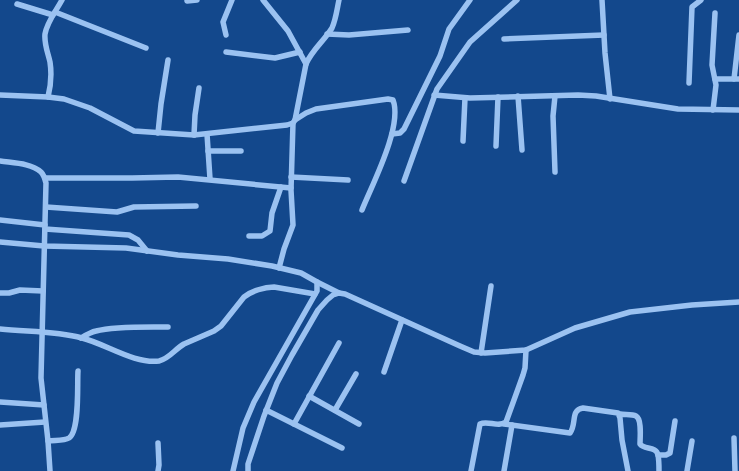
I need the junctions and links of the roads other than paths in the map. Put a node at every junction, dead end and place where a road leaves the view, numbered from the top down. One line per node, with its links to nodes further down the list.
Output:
1 (62, 0): 12 (street)
2 (197, 0): 10 (street)
3 (232, 0): 16 (street)
4 (263, 0): 23 (street)
5 (339, 0): 15 (street)
6 (470, 0): 43 (street)
7 (517, 0): 31 (street)
8 (602, 0): 17 (street)
9 (701, 0): 28 (street)
10 (187, 1)
11 (17, 4): 12 (street)
12 (54, 13): 21 (street); 34 (street)
13 (715, 13): 26 (street)
14 (408, 30): 15 (street)
15 (327, 34): 25 (street)
16 (226, 35)
17 (604, 35): 19 (street); 37 (street)
18 (739, 35): 20 (street)
19 (504, 39)
20 (738, 45): 27 (street)
21 (146, 48)
22 (226, 52): 23 (street)
23 (300, 52): 25 (street)
24 (168, 60): 41 (street)
25 (306, 64): 40 (street)
26 (715, 79): 27 (street); 38 (street)
27 (736, 79)
28 (689, 83)
29 (199, 88): 44 (street)
30 (0, 95): 34 (street)
31 (434, 95): 36 (street); 56 (street)
32 (518, 96): 33 (street); 35 (street); 47 (street)
33 (555, 96): 37 (street); 51 (street)
34 (48, 97): 41 (street)
35 (498, 97): 36 (street); 46 (street)
36 (465, 98): 45 (street)
37 (610, 99): 38 (street)
38 (713, 110): 39 (street)
39 (739, 110)
40 (294, 121): 42 (street); 43 (street); 52 (street)
41 (158, 133): 44 (street)
42 (207, 134): 44 (street); 48 (street)
43 (392, 134): 61 (street)
44 (194, 135)
45 (463, 141)
46 (496, 146)
47 (522, 150)
48 (208, 151): 49 (street); 54 (street)
49 (241, 151)
50 (0, 161): 53 (street)
51 (555, 172)
52 (291, 177): 55 (street); 58 (street)
53 (45, 178): 54 (street); 60 (street)
54 (210, 179): 57 (street)
55 (348, 180)
56 (404, 181)
57 (282, 187): 58 (street); 64 (street)
58 (291, 188): 68 (street)
59 (196, 206): 60 (street)
60 (46, 207): 63 (street)
61 (362, 210)
62 (0, 220): 63 (street)
63 (45, 227): 66 (street); 67 (street)
64 (249, 236)
65 (0, 242): 66 (street)
66 (44, 246): 67 (street); 71 (street)
67 (147, 251): 68 (street)
68 (279, 268): 69 (street)
69 (317, 282): 73 (street); 74 (street)
70 (491, 286): 83 (street)
71 (43, 291): 72 (street); 79 (street)
72 (0, 292)
73 (315, 294): 80 (street); 108 (street)
74 (339, 294): 76 (street); 90 (street)
75 (739, 302): 82 (street)
76 (402, 320): 83 (street); 85 (street)
77 (168, 327): 80 (street)
78 (0, 329): 79 (street)
79 (42, 331): 80 (street); 89 (street)
80 (81, 338)
81 (339, 343): 87 (street)
82 (526, 350): 83 (street); 97 (street)
83 (480, 352)
84 (78, 371): 101 (street)
85 (384, 372)
86 (356, 374): 91 (street)
87 (309, 396): 91 (street); 95 (street)
88 (0, 402): 89 (street)
89 (44, 405): 94 (street)
90 (266, 410): 95 (street); 109 (street)
91 (335, 410): 96 (street)
92 (620, 414): 99 (street); 105 (street); 112 (street)
93 (675, 421): 105 (street)
94 (45, 422): 98 (street); 101 (street)
95 (294, 424): 104 (street)
96 (359, 424)
97 (504, 424): 99 (street); 110 (street)
98 (0, 425)
99 (512, 425): 111 (street)
100 (734, 438): 115 (street)
101 (48, 441): 106 (street)
102 (692, 441): 114 (street)
103 (158, 443): 107 (street)
104 (342, 448)
105 (658, 454): 113 (street)
106 (50, 471)
107 (158, 471)
108 (233, 471)
109 (248, 471)
110 (471, 471)
111 (504, 471)
112 (628, 471)
113 (659, 471)
114 (687, 471)
115 (735, 471)

